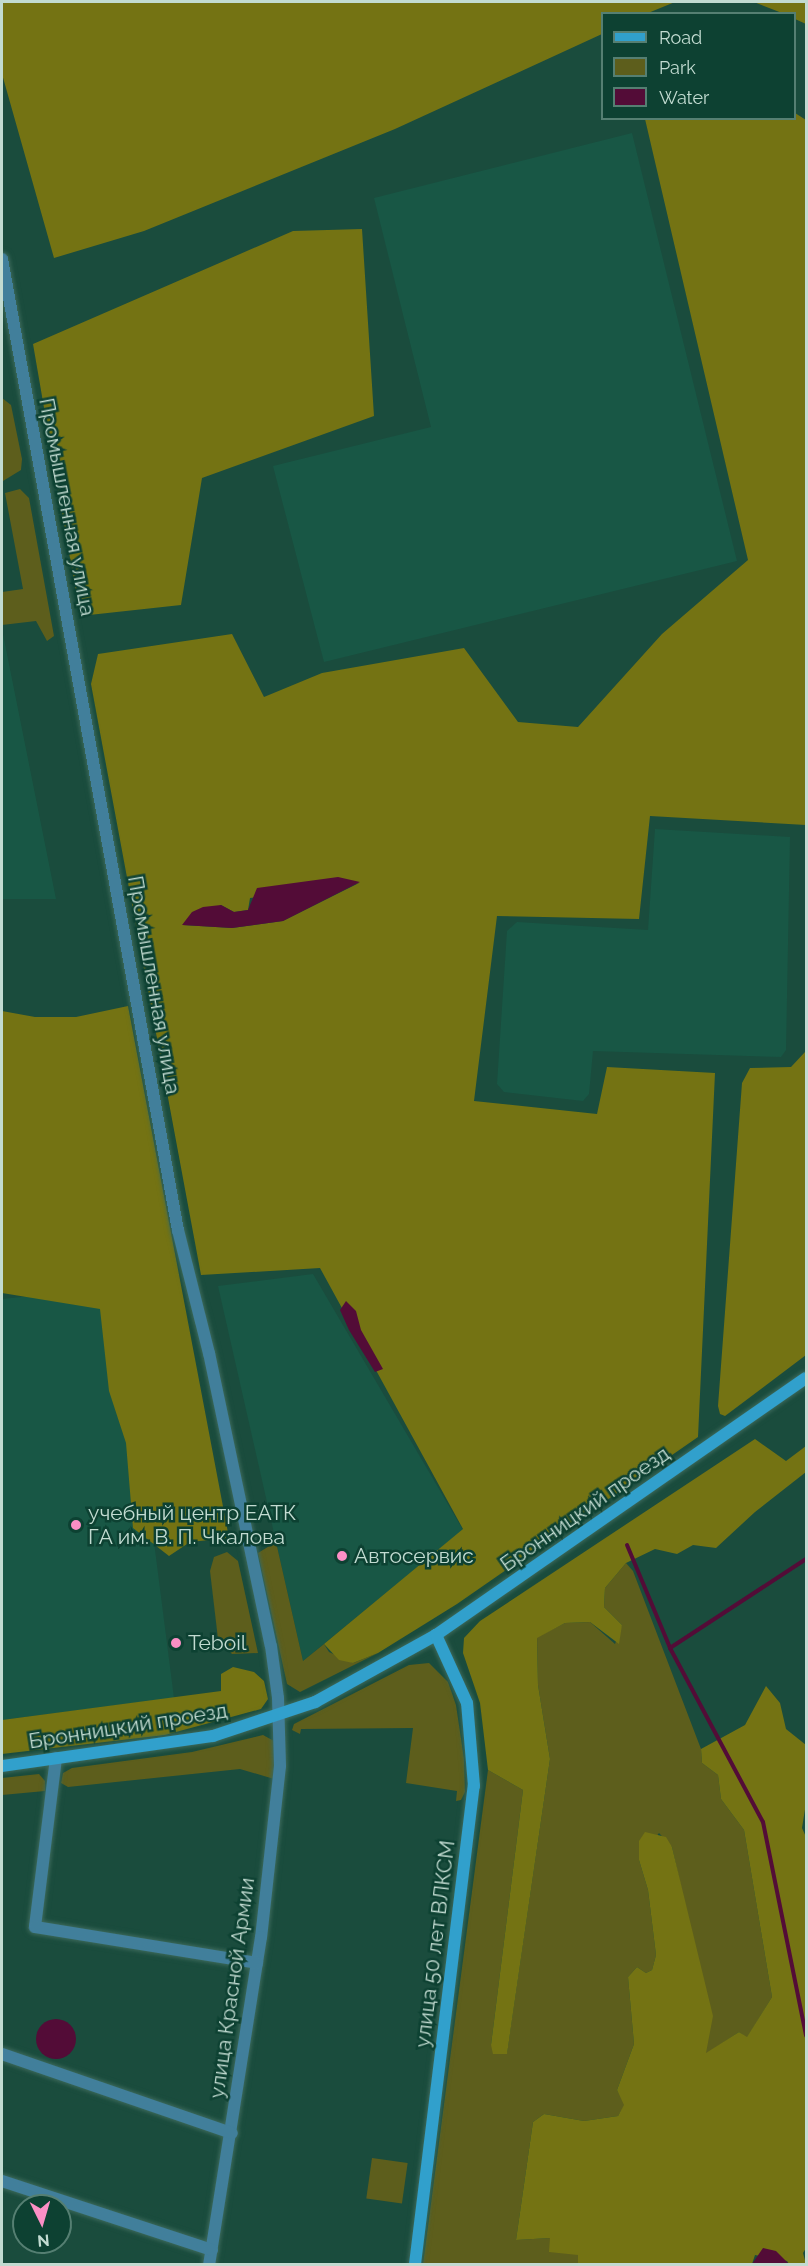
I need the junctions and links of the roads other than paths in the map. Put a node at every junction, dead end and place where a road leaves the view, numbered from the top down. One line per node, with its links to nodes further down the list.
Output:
1 (2, 259): 4 (street, Промышленная улица)
2 (807, 1378): 3 (main road, Бронницкий проезд)
3 (436, 1635): 4 (main road, Бронницкий проезд); 13 (main road, улица 50 лет ВЛКСМ)
4 (279, 1716): 5 (main road, Бронницкий проезд); 7 (street, улица Красной Армии)
5 (56, 1758): 6 (main road, Бронницкий проезд); 7 (street)
6 (2, 1766)
7 (257, 1963): 9 (street, улица Красной Армии)
8 (2, 2054): 9 (street)
9 (232, 2133): 11 (street, улица Красной Армии)
10 (2, 2181): 11 (street)
11 (212, 2250): 12 (street, улица Красной Армии)
12 (209, 2265)
13 (415, 2265)

